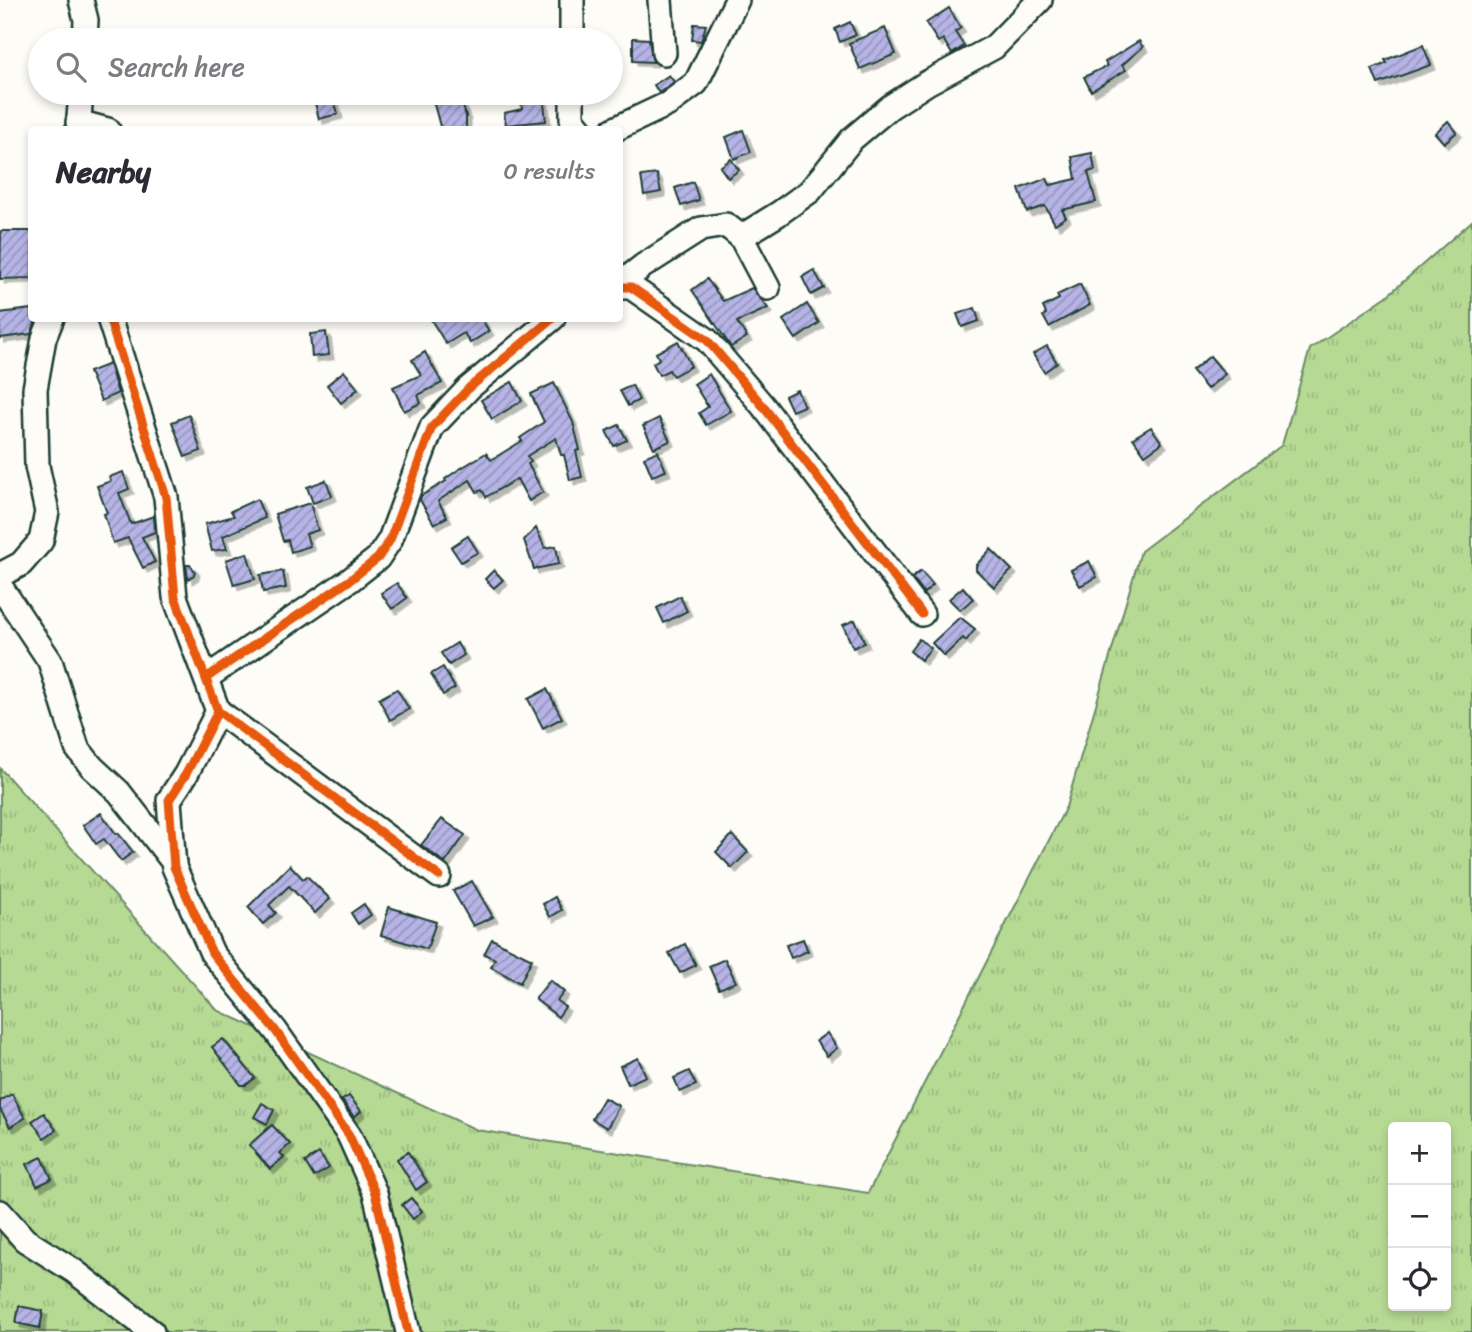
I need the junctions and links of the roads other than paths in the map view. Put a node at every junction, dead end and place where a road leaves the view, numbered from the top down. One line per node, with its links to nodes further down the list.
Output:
1 (82, 0): 6 (street)
2 (572, 0): 7 (street)
3 (660, 0): 8 (street)
4 (737, 0): 13 (street)
5 (1040, 0): 14 (street)
6 (86, 28)
7 (572, 28)
8 (664, 53)
9 (79, 105): 11 (street)
10 (572, 105): 12 (street)
11 (78, 126)
12 (577, 126)
13 (621, 126)
14 (741, 237): 15 (street); 17 (street)
15 (623, 283)
16 (623, 286): 23 (street)
17 (768, 288)
18 (50, 322): 21 (street)
19 (110, 322): 24 (street)
20 (548, 322): 24 (street)
21 (0, 575)
22 (0, 586): 26 (street)
23 (922, 614)
24 (206, 678): 25 (street)
25 (218, 711): 26 (street); 27 (street)
26 (174, 863): 30 (street)
27 (439, 876)
28 (0, 1212): 29 (street)
29 (152, 1332)
30 (408, 1332)

